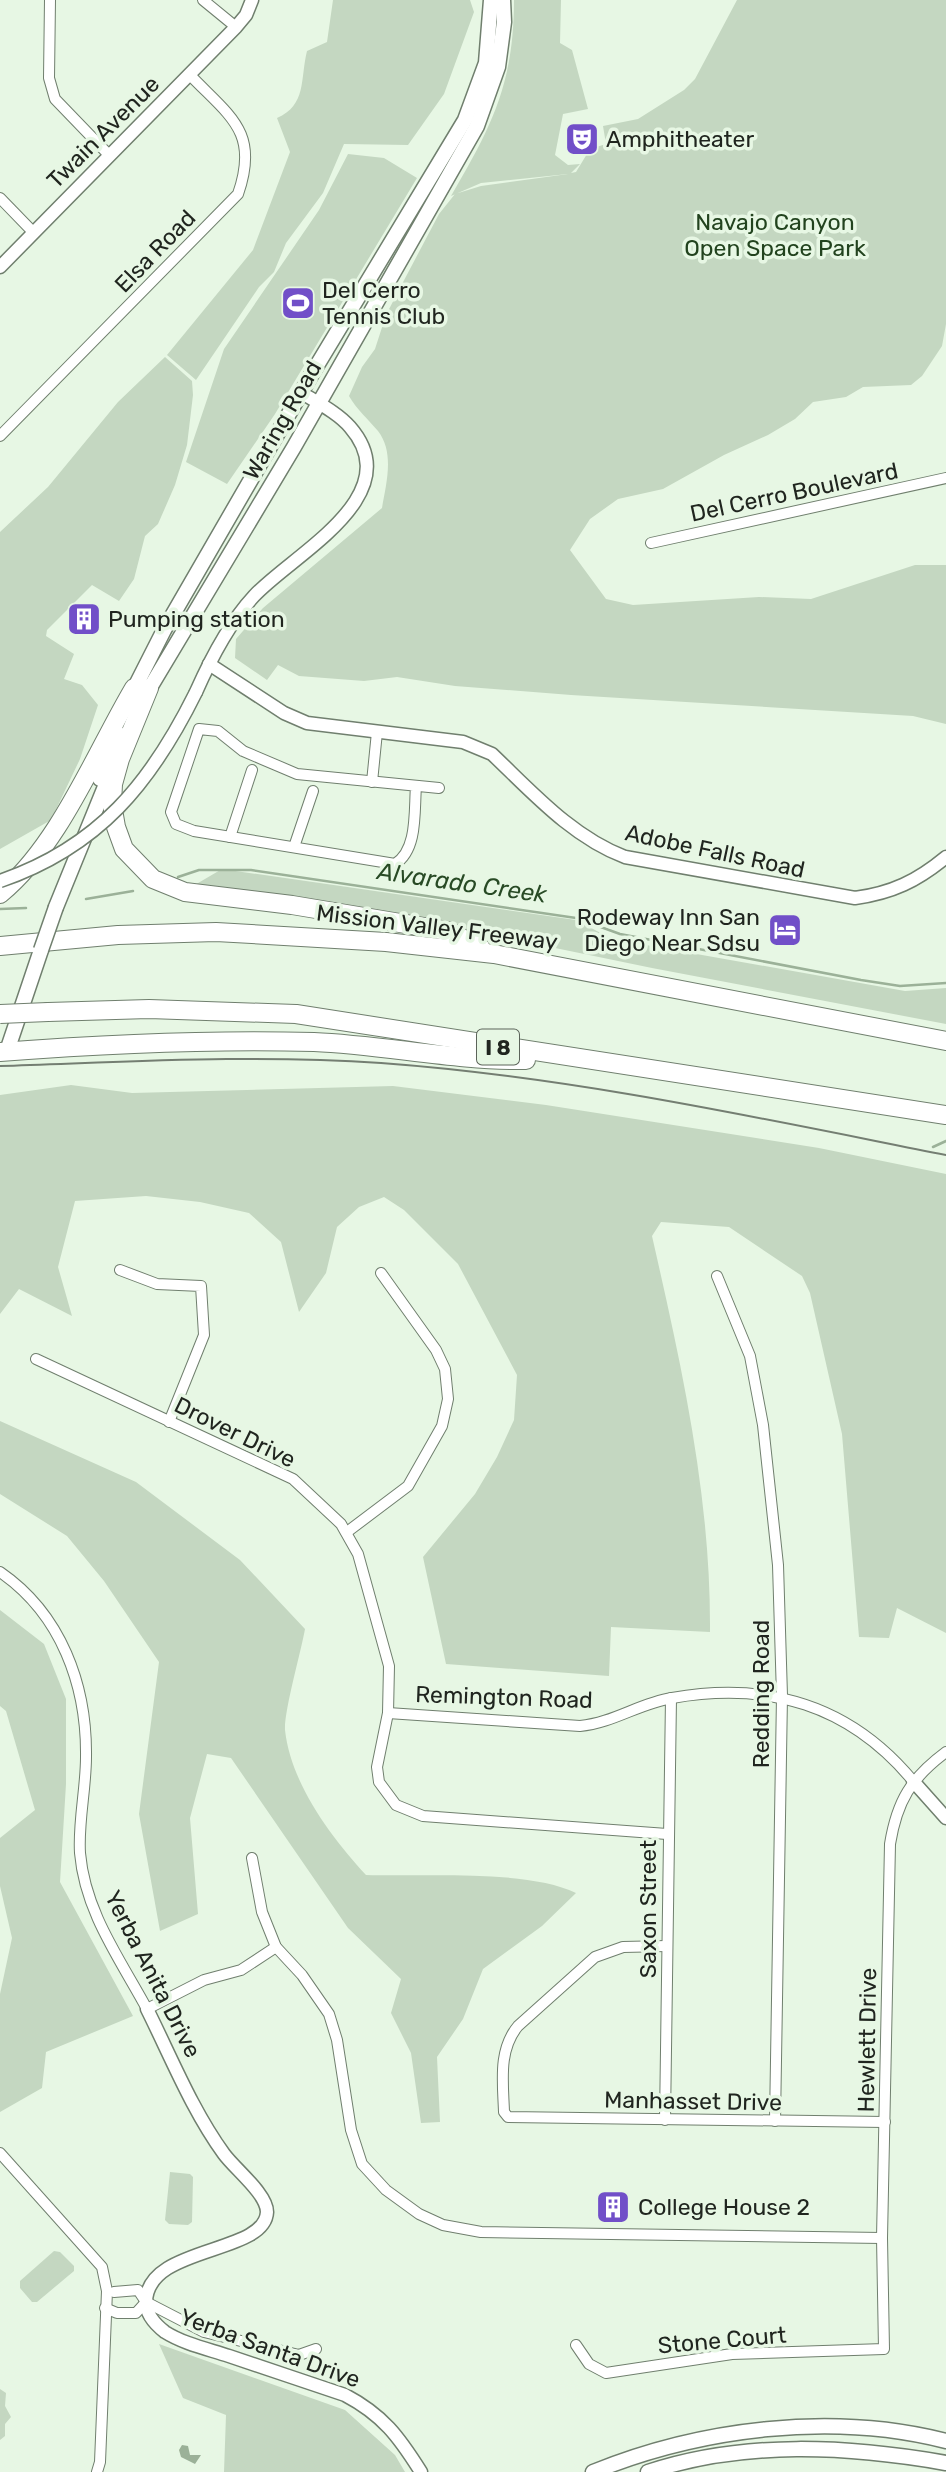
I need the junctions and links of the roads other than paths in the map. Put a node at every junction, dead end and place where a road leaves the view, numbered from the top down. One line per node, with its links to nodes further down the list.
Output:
1 (50, 0): 8 (street)
2 (203, 0): 6 (street)
3 (252, 0): 6 (street, Twain Avenue)
4 (491, 0): 12 (main road, Waring Road)
5 (503, 0): 13 (main road, Waring Road)
6 (236, 27): 7 (street, Twain Avenue)
7 (189, 74): 8 (street, Twain Avenue); 14 (street, Elsa Road)
8 (108, 155): 10 (street, Twain Avenue)
9 (0, 198): 10 (street)
10 (33, 233): 11 (street, Twain Avenue)
11 (0, 267)
12 (302, 393): 13 (street); 18 (main road, Waring Road)
13 (317, 403): 17 (street); 18 (main road, Waring Road)
14 (0, 436)
15 (946, 478): 16 (street, Del Cerro Boulevard)
16 (651, 543)
17 (209, 664): 19 (street, Adobe Falls Road); 28 (street, bridge)
18 (141, 688): 29 (highway); 31 (highway); 34 (main road, Waring Road, bridge)
19 (377, 732): 21 (street); 27 (street, Adobe Falls Road)
20 (252, 770): 25 (street)
21 (372, 782): 22 (street); 25 (street)
22 (416, 786): 23 (street); 26 (street)
23 (439, 788)
24 (313, 791): 26 (street)
25 (230, 836): 26 (street)
26 (294, 847)
27 (946, 857)
28 (0, 881)
29 (0, 894)
30 (0, 946): 31 (highway, Mission Valley Freeway)
31 (494, 954): 33 (highway, Mission Valley Freeway)
32 (0, 1014): 35 (highway, I 8, bridge)
33 (946, 1041)
34 (3, 1052): 35 (highway)
35 (572, 1059): 36 (highway, I 8)
36 (946, 1115)
37 (120, 1270): 41 (street)
38 (381, 1273): 42 (street)
39 (717, 1276): 44 (street, Redding Road)
40 (36, 1359): 41 (street, Drover Drive)
41 (169, 1422): 42 (street, Drover Drive)
42 (347, 1532): 46 (street, Drover Drive)
43 (0, 1572): 54 (street, Yerba Anita Drive)
44 (782, 1696): 45 (street, Remington Road); 48 (street, Remington Road); 56 (street, Redding Road)
45 (671, 1698): 46 (street, Remington Road); 50 (street, Saxon Street)
46 (388, 1713): 50 (street, Drover Drive)
47 (946, 1752): 48 (street, Hewlett Drive)
48 (913, 1781): 49 (street, Remington Road); 57 (street, Hewlett Drive)
49 (946, 1818)
50 (667, 1834): 52 (street, Saxon Street)
51 (252, 1858): 53 (street)
52 (667, 1946): 55 (street, Saxon Street); 55 (street, Manhasset Drive)
53 (276, 1947): 54 (street); 59 (street)
54 (147, 2009): 61 (street, Yerba Anita Drive)
55 (665, 2120): 56 (street, Manhasset Drive)
56 (775, 2121): 57 (street, Manhasset Drive)
57 (885, 2122): 59 (street, Hewlett Drive)
58 (1, 2155): 60 (street)
59 (882, 2238): 65 (street, Hewlett Drive)
60 (111, 2291): 61 (street); 62 (street)
61 (142, 2302): 62 (street); 64 (street, Yerba Santa Drive); 69 (street, Yerba Santa Drive)
62 (109, 2309): 68 (street)
63 (576, 2345): 65 (street, Stone Court)
64 (316, 2349)
65 (884, 2349)
66 (946, 2441): 70 (main road)
67 (946, 2463): 71 (main road)
68 (97, 2472)
69 (421, 2472)
70 (593, 2472)
71 (648, 2472)

